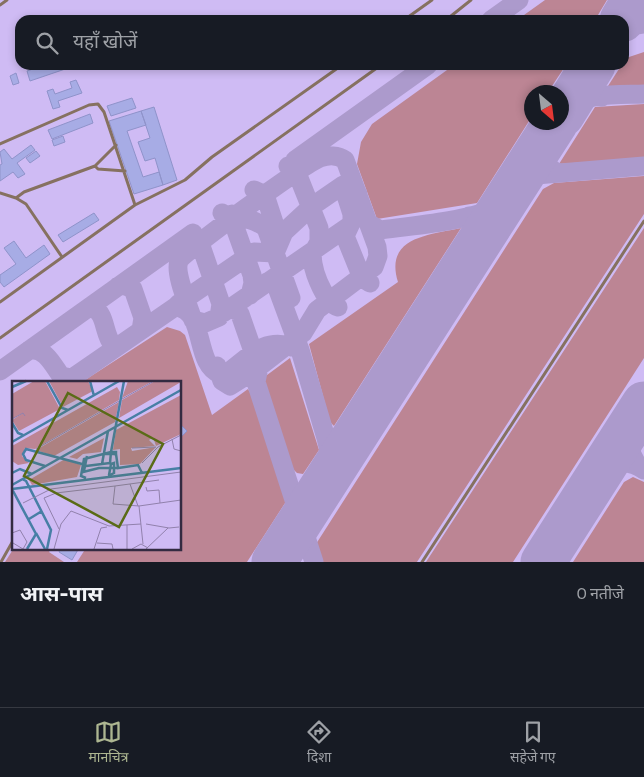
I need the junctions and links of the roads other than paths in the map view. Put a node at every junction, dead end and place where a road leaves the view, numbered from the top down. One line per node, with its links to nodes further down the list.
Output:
1 (7, 0): 4 (lane)
2 (432, 0): 5 (lane)
3 (470, 0): 6 (lane)
4 (0, 5)
5 (411, 15)
6 (452, 15)
7 (335, 70): 15 (lane)
8 (375, 70): 19 (lane)
9 (0, 144): 10 (lane)
10 (116, 145): 11 (lane); 12 (lane)
11 (95, 166): 12 (lane); 14 (lane)
12 (125, 171): 15 (lane)
13 (0, 193): 14 (lane)
14 (16, 198): 17 (lane)
15 (135, 205): 17 (lane)
16 (644, 221): 22 (lane)
17 (62, 257): 18 (lane)
18 (0, 302)
19 (0, 338)
20 (12, 543): 21 (lane)
21 (1, 562)
22 (422, 562)

